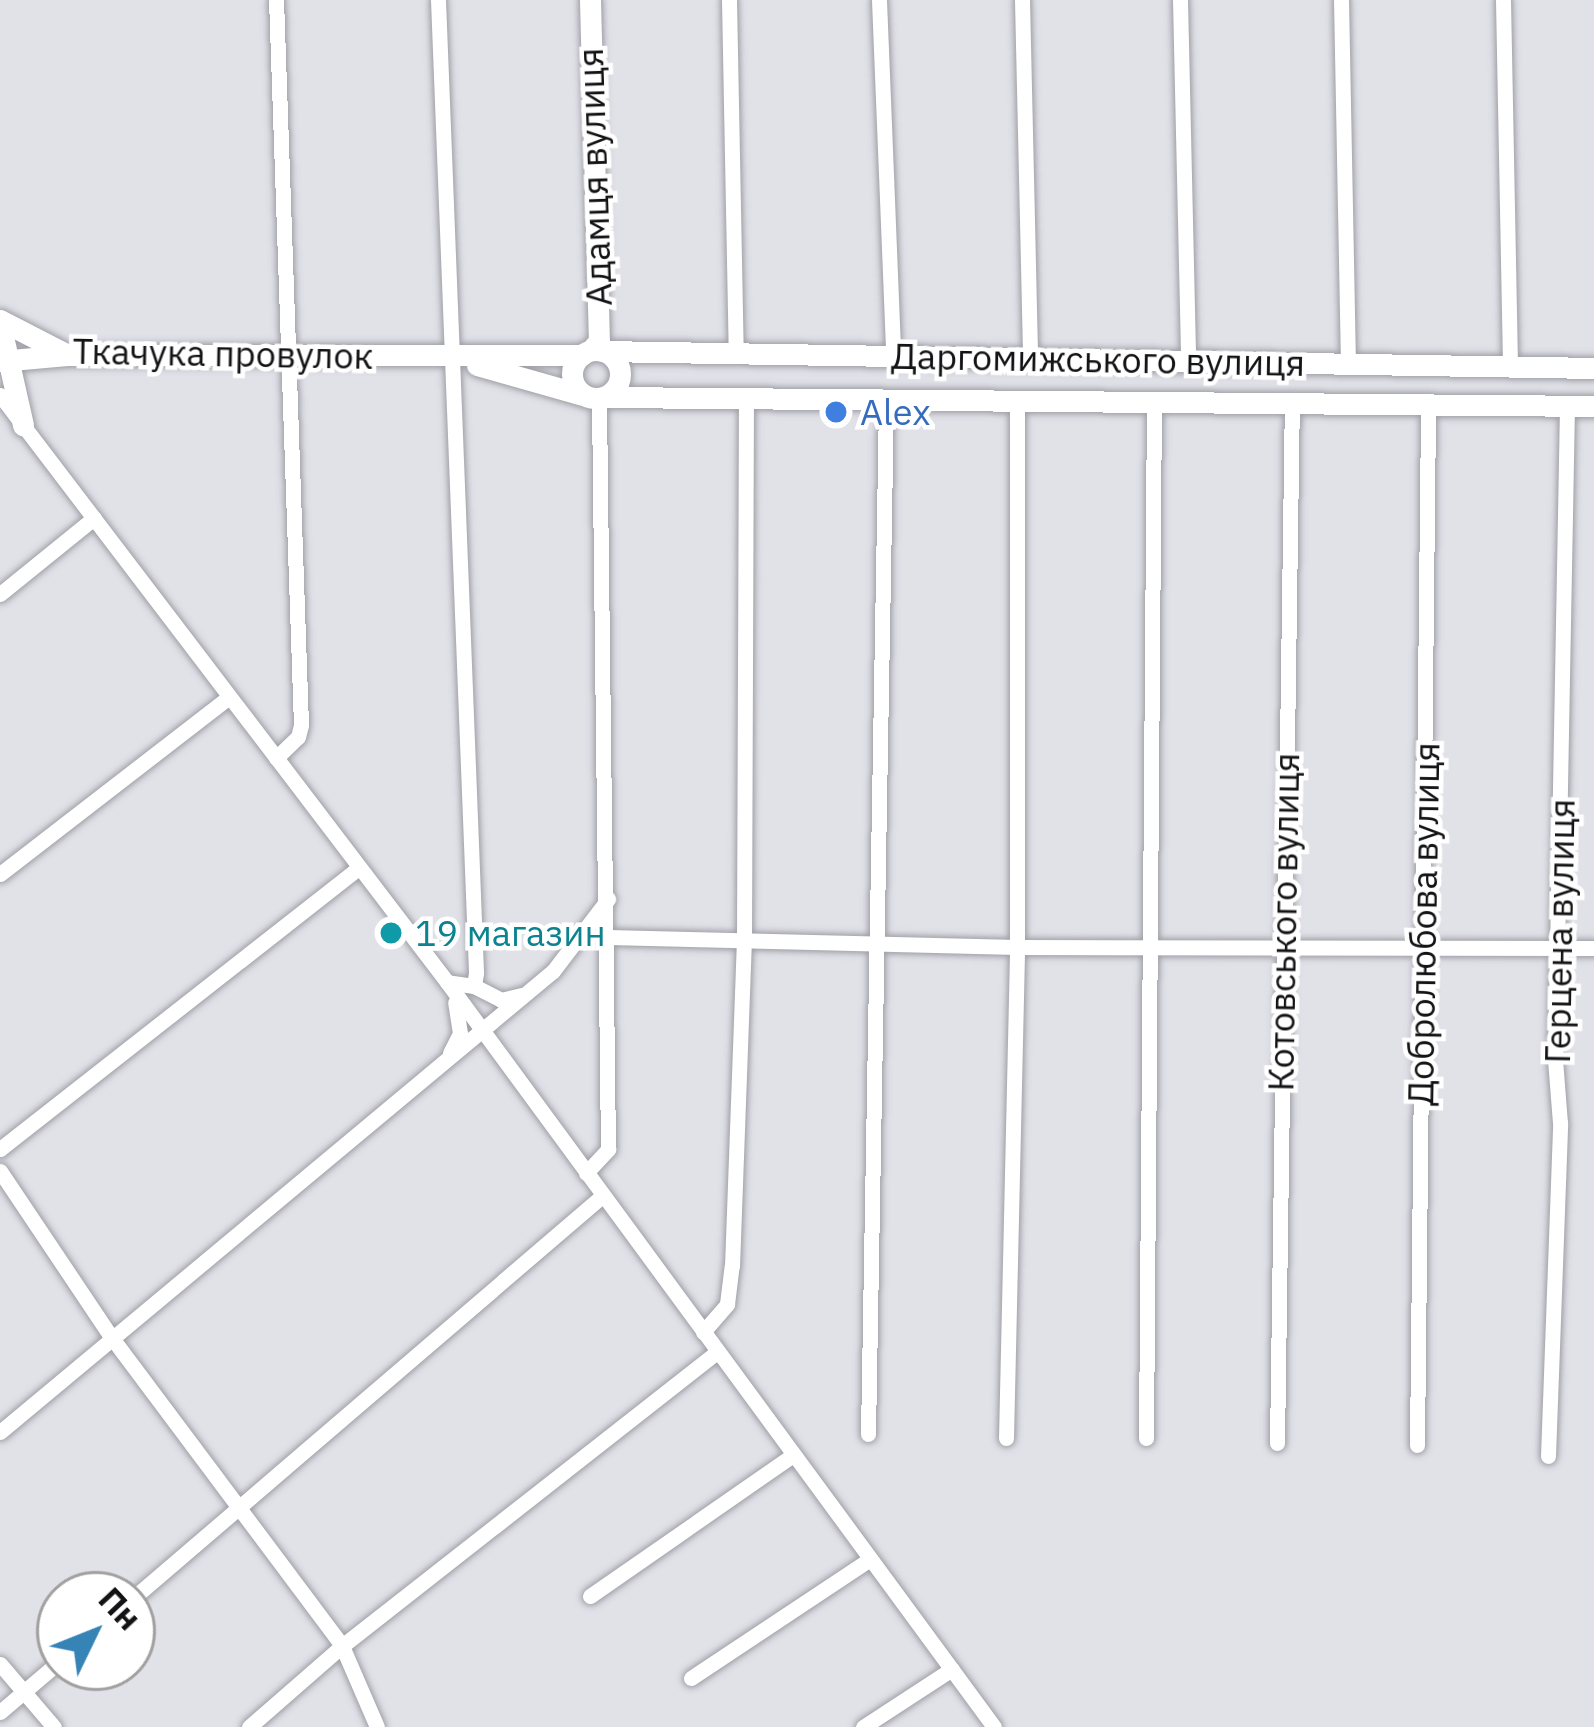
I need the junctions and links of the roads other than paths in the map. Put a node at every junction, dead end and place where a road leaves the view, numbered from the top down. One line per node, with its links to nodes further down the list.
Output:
1 (277, 0): 12 (street)
2 (438, 0): 16 (street)
3 (590, 0): 11 (street, Адамця вулиця)
4 (729, 0): 13 (street)
5 (879, 0): 15 (street)
6 (1022, 0): 17 (street)
7 (1180, 0): 18 (street)
8 (1341, 0): 20 (street)
9 (1503, 0): 21 (street)
10 (0, 321): 14 (street, Ткачука провулок); 19 (street)
11 (592, 352): 13 (street, Даргомижського вулиця); 16 (street, Даргомижського вулиця); 25 (street); 25 (street)
12 (287, 353): 14 (street, Ткачука провулок); 16 (street, Ткачука провулок); 37 (street)
13 (736, 353): 15 (street, Даргомижського вулиця)
14 (68, 355): 19 (street)
15 (893, 356): 17 (street, Даргомижського вулиця)
16 (453, 358): 25 (street, Даргомижського вулиця); 51 (street)
17 (1030, 358): 18 (street, Даргомижського вулиця)
18 (1187, 360): 20 (street, Даргомижського вулиця)
19 (5, 361): 33 (street)
20 (1348, 363): 21 (street, Даргомижського вулиця)
21 (1510, 366): 22 (street, Даргомижського вулиця)
22 (1594, 368)
23 (0, 395): 33 (street)
24 (746, 396): 25 (street, Даргомижського вулиця); 26 (street, Даргомижського вулиця); 42 (street)
25 (596, 397): 40 (street)
26 (886, 399): 28 (street, Даргомижського вулиця); 43 (street)
27 (1292, 401): 29 (street, Даргомижського вулиця); 30 (street, Даргомижського вулиця); 47 (street, Котовського вулиця)
28 (1017, 403): 29 (street, Даргомижського вулиця); 44 (street)
29 (1154, 403): 45 (street)
30 (1428, 404): 31 (street, Даргомижського вулиця); 49 (street, Добролюбова вулиця)
31 (1567, 405): 32 (street, Даргомижського вулиця); 46 (street, Герцена вулиця)
32 (1594, 406)
33 (23, 425): 34 (street)
34 (94, 518): 35 (street); 36 (street)
35 (0, 594)
36 (230, 697): 37 (street); 39 (street)
37 (276, 758): 38 (street)
38 (359, 868): 50 (street); 55 (street)
39 (0, 874)
40 (608, 899): 41 (street); 52 (street)
41 (608, 938): 42 (street); 57 (street)
42 (744, 939): 43 (street); 59 (street)
43 (874, 943): 44 (street); 63 (street)
44 (1017, 946): 45 (street); 64 (street)
45 (1151, 946): 47 (street); 65 (street)
46 (1560, 946): 48 (street); 49 (street); 69 (street, Герцена вулиця)
47 (1281, 948): 49 (street); 66 (street, Котовського вулиця)
48 (1594, 948)
49 (1424, 950): 67 (street, Добролюбова вулиця)
50 (447, 982): 51 (street); 53 (street); 54 (street)
51 (474, 986): 52 (street)
52 (528, 993): 53 (street)
53 (482, 1032): 54 (street); 57 (street)
54 (438, 1067): 60 (street)
55 (0, 1149)
56 (0, 1172): 60 (street)
57 (586, 1173): 58 (street)
58 (602, 1196): 59 (street); 70 (street)
59 (703, 1332): 61 (street)
60 (112, 1338): 62 (street); 70 (street)
61 (717, 1352): 68 (street); 74 (street)
62 (0, 1432)
63 (868, 1434)
64 (1006, 1438)
65 (1146, 1438)
66 (1277, 1443)
67 (1417, 1444)
68 (794, 1455): 71 (street); 73 (street)
69 (1548, 1456)
70 (238, 1509): 72 (street); 74 (street)
71 (871, 1559): 76 (street); 77 (street)
72 (156, 1579)
73 (590, 1596)
74 (342, 1646): 82 (street); 83 (street)
75 (0, 1664): 79 (street)
76 (952, 1670): 84 (street); 85 (street)
77 (691, 1678)
78 (36, 1681): 79 (street)
79 (23, 1692): 80 (street); 81 (street)
80 (0, 1712)
81 (54, 1727)
82 (249, 1727)
83 (377, 1727)
84 (863, 1727)
85 (994, 1727)

